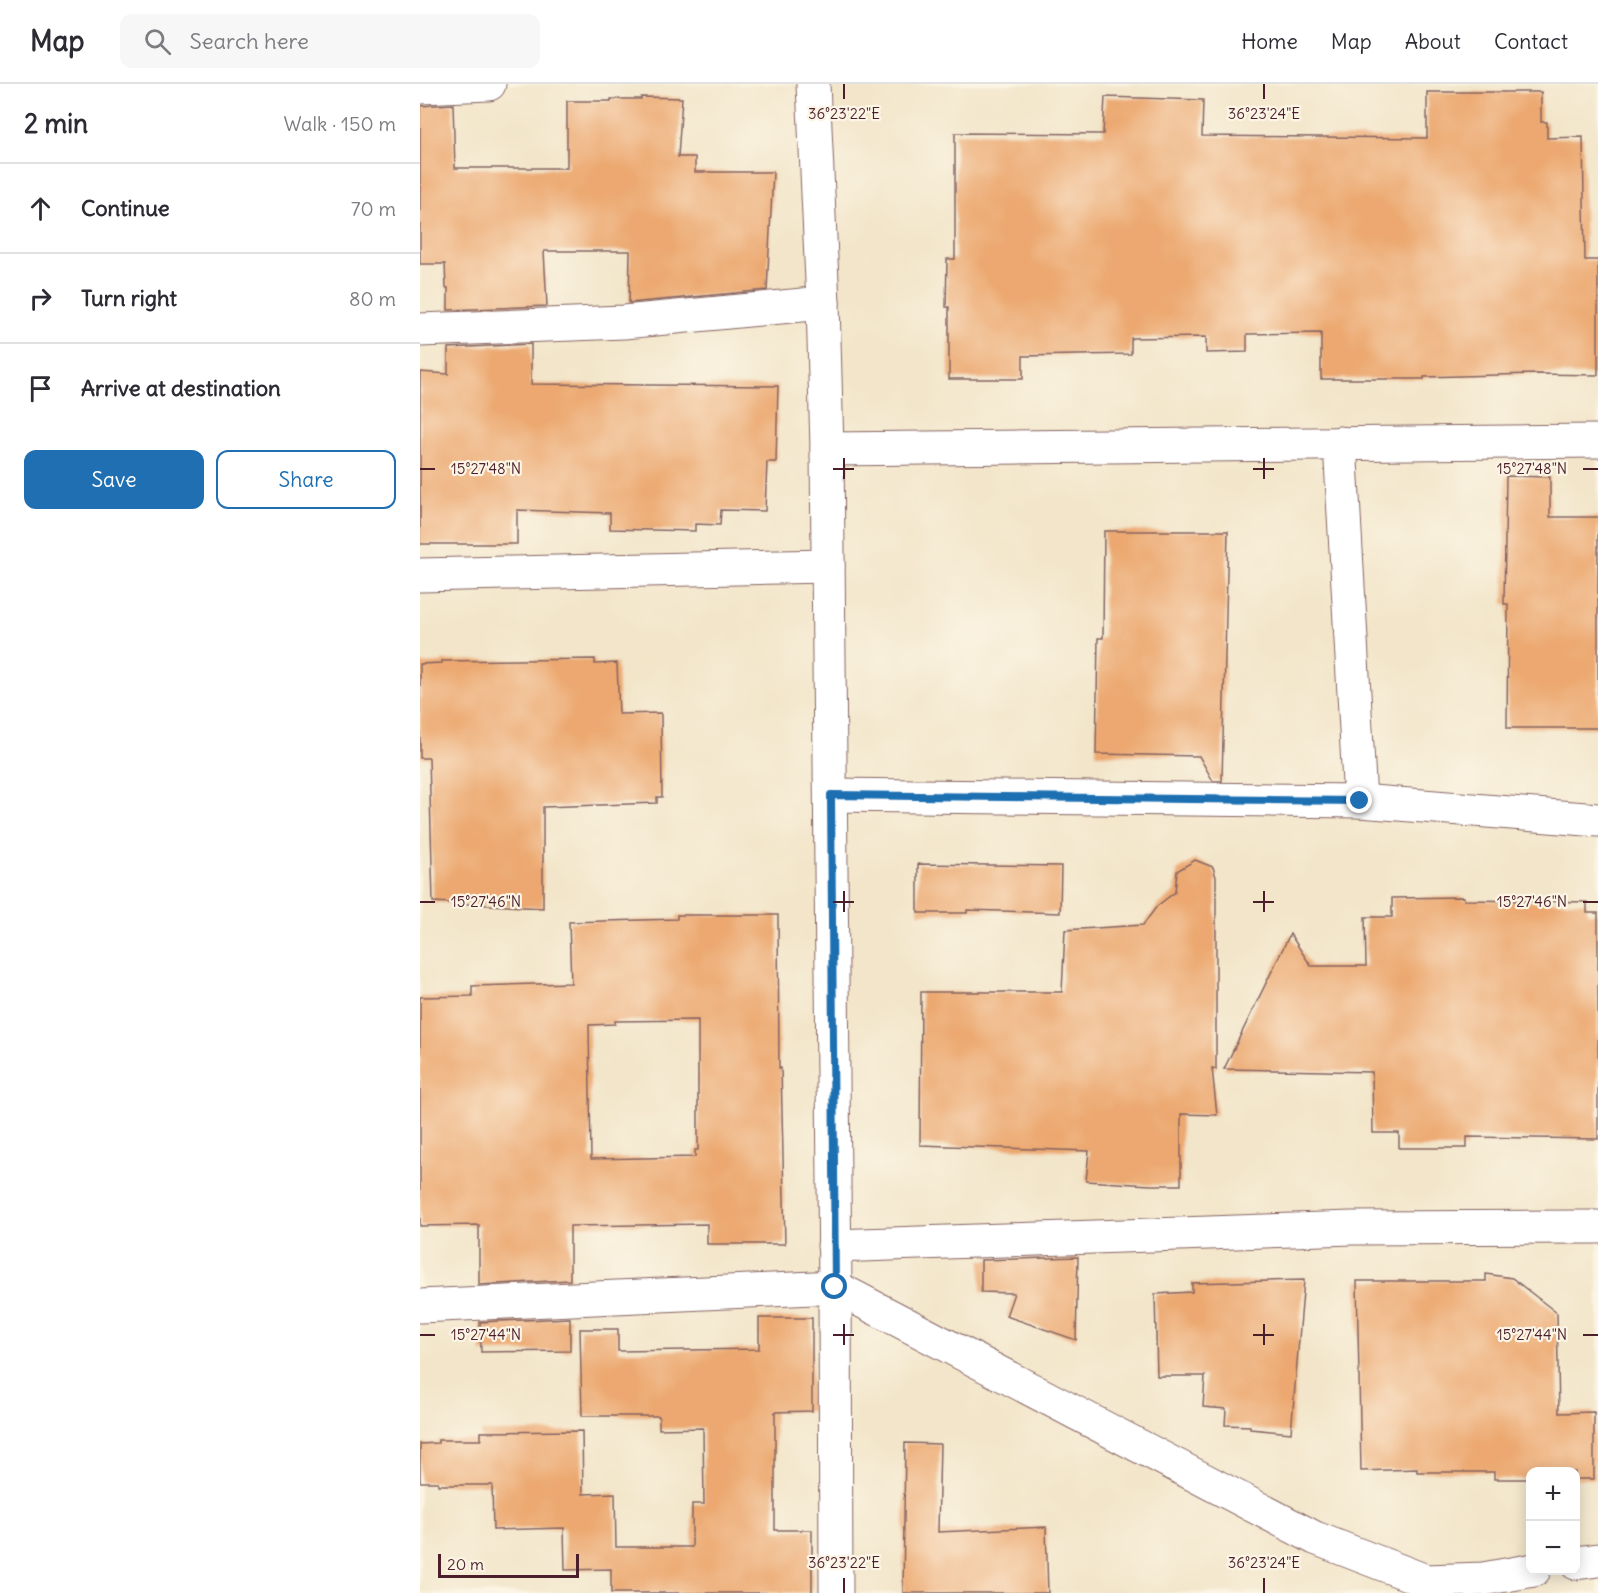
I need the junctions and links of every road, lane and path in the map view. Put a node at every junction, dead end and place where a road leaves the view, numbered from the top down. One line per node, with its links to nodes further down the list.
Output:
1 (489, 84): 3 (street)
2 (813, 84): 4 (street)
3 (420, 87)
4 (823, 303): 5 (street); 8 (street)
5 (420, 330)
6 (1598, 441): 7 (street)
7 (1340, 443): 8 (street); 12 (street)
8 (827, 449): 9 (street)
9 (828, 566): 10 (street); 11 (street)
10 (420, 575)
11 (831, 795): 12 (street); 15 (street)
12 (1360, 801): 13 (street)
13 (1598, 820)
14 (1598, 1227): 15 (street)
15 (834, 1246): 16 (street)
16 (835, 1287): 17 (street); 21 (street); 22 (street)
17 (420, 1306)
18 (1598, 1560): 19 (street)
19 (1580, 1562)
20 (1526, 1571): 21 (street)
21 (1426, 1587)
22 (836, 1593)

